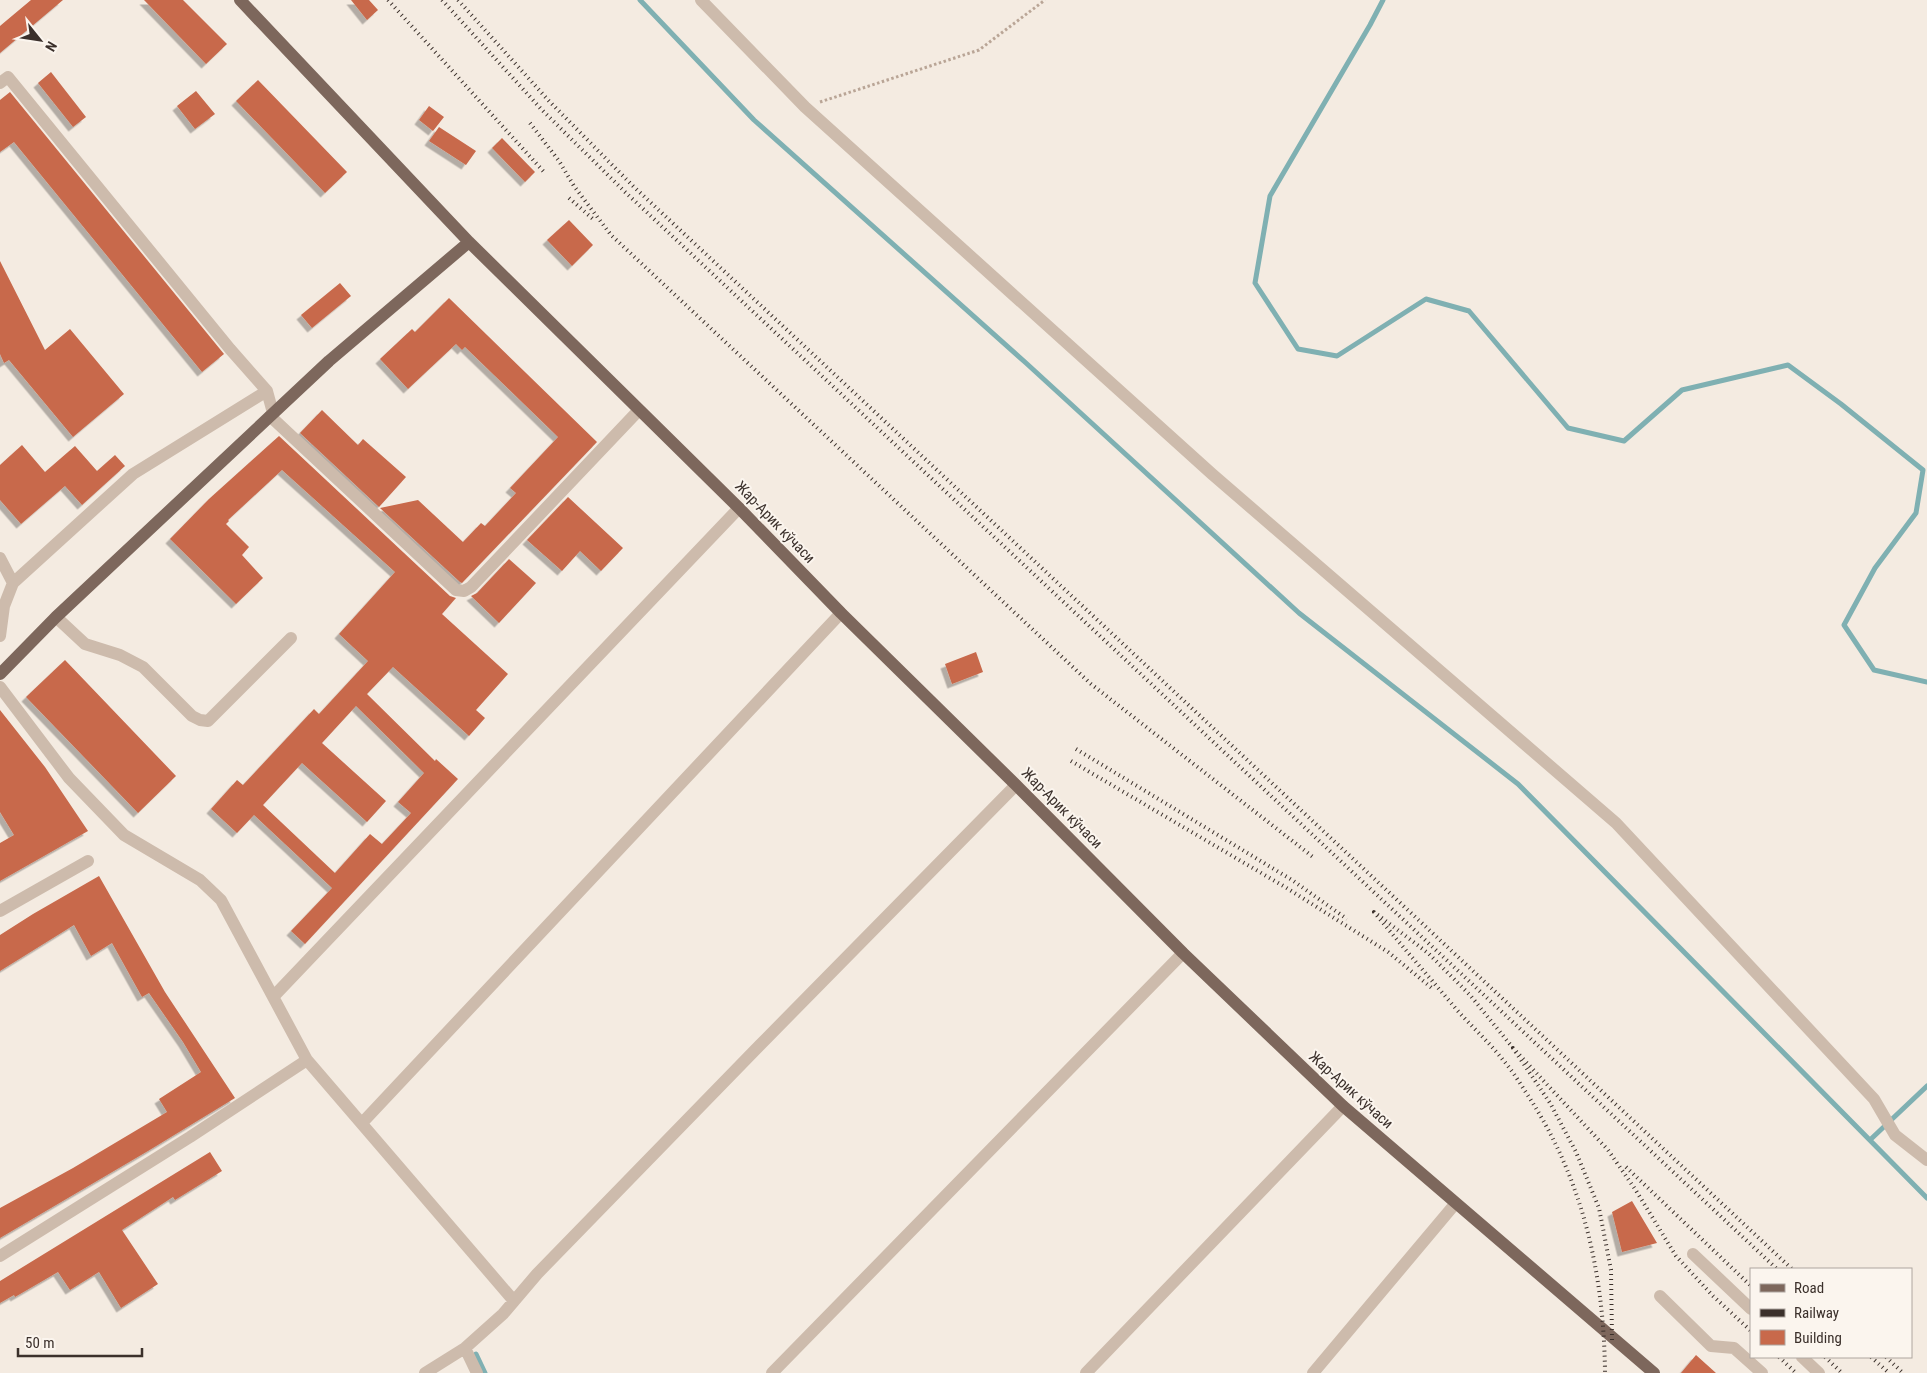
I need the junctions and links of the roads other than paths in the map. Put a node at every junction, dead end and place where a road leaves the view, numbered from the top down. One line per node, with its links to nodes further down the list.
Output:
1 (240, 0): 4 (main road, Жар-Арик кўчаси)
2 (701, 0): 26 (street)
3 (0, 83): 5 (street)
4 (469, 242): 6 (main road, Жар-Арик кўчаси); 7 (main road)
5 (267, 391): 7 (street); 10 (street)
6 (639, 410): 7 (street); 8 (main road, Жар-Арик кўчаси)
7 (271, 414): 13 (main road)
8 (739, 508): 12 (main road, Жар-Арик кўчаси); 22 (street)
9 (0, 558): 10 (street)
10 (13, 583): 11 (street)
11 (2, 605): 14 (street)
12 (841, 613): 18 (main road, Жар-Арик кўчаси); 25 (street)
13 (56, 617): 15 (street); 16 (main road)
14 (0, 636)
15 (291, 638)
16 (0, 674)
17 (0, 687): 22 (street)
18 (1016, 785): 21 (main road, Жар-Арик кўчаси); 31 (street)
19 (88, 861): 20 (street)
20 (0, 911)
21 (1183, 953): 24 (main road, Жар-Арик кўчаси); 37 (street)
22 (274, 996): 23 (street)
23 (307, 1060): 25 (street); 29 (street)
24 (1343, 1106): 27 (main road, Жар-Арик кўчаси); 38 (street)
25 (362, 1123): 31 (street)
26 (1927, 1160)
27 (1455, 1204): 39 (street); 40 (main road, Жар-Арик кўчаси)
28 (1693, 1254): 32 (street)
29 (0, 1256)
30 (1660, 1296): 41 (street)
31 (514, 1301): 33 (street)
32 (1750, 1308)
33 (465, 1348): 35 (street); 36 (street)
34 (1803, 1358): 42 (street)
35 (425, 1373)
36 (477, 1373)
37 (772, 1373)
38 (1086, 1373)
39 (1313, 1373)
40 (1654, 1373)
41 (1762, 1373)
42 (1819, 1373)

